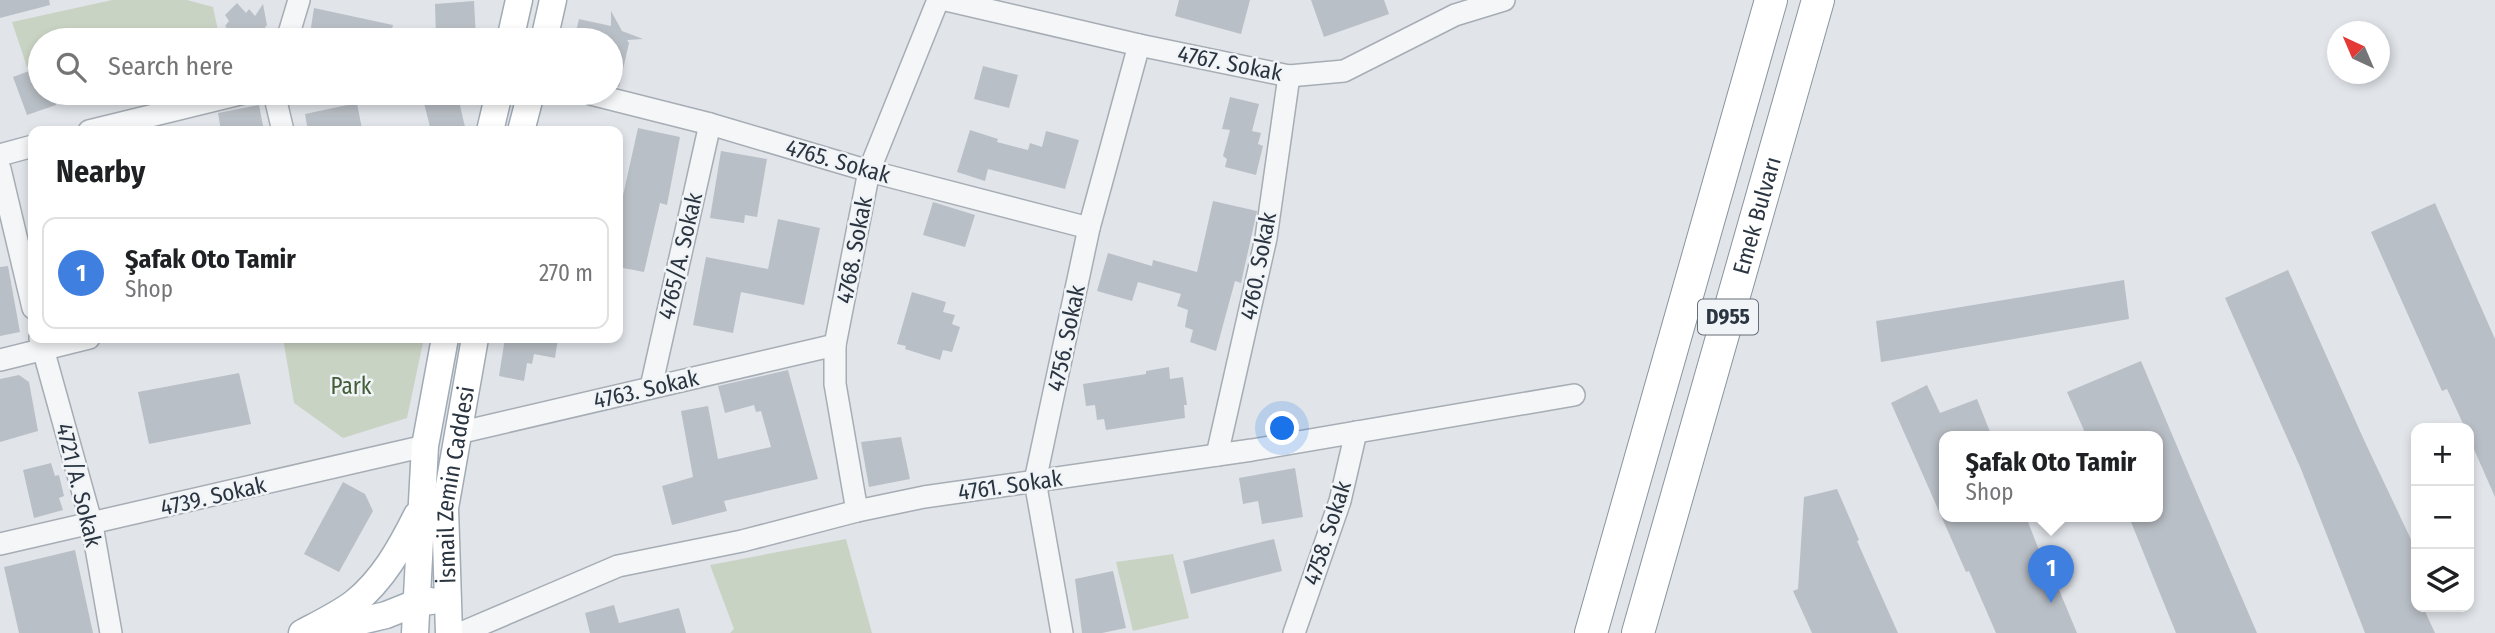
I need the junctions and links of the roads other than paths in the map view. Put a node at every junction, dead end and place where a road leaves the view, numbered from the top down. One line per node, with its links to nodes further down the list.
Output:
1 (299, 0): 10 (street)
2 (519, 0): 11 (main road)
3 (552, 0): 12 (main road)
4 (938, 0): 28 (street, 4768. Sokak)
5 (946, 0): 13 (street, 4767. Sokak)
6 (1504, 0): 9 (street, 4767. Sokak)
7 (1771, 0): 57 (highway, Emek Bulvarı / D955)
8 (1818, 0): 58 (highway, Emek Bulvarı / D955)
9 (1457, 7): 14 (street, 4767. Sokak)
10 (290, 28)
11 (513, 28)
12 (546, 28)
13 (1139, 46): 14 (street, 4767. Sokak); 29 (street, 4756. Sokak)
14 (1289, 76): 41 (street, 4760. Sokak)
15 (623, 102): 20 (street, 4765. Sokak)
16 (195, 105): 21 (street)
17 (277, 105): 22 (street)
18 (496, 105): 23 (main road)
19 (528, 105): 24 (main road)
20 (710, 124): 28 (street, 4765. Sokak); 36 (street, 4765/A. Sokak)
21 (109, 126)
22 (282, 126)
23 (491, 126)
24 (522, 126)
25 (28, 147): 26 (street)
26 (0, 155)
27 (0, 169): 30 (street)
28 (869, 171): 29 (street, 4765. Sokak); 34 (street, 4768. Sokak)
29 (1089, 228): 42 (street, 4756. Sokak)
30 (28, 288)
31 (443, 343): 40 (main road, İsmail Zemin Caddesi)
32 (474, 343): 39 (main road, İsmail Zemin Caddesi)
33 (42, 344): 35 (street); 45 (street, 4721/A. Sokak)
34 (835, 345): 36 (street, 4763. Sokak); 44 (street, 4768. Sokak)
35 (0, 360)
36 (651, 387): 39 (street, 4763. Sokak)
37 (1574, 395): 38 (street, 4761. Sokak)
38 (1356, 432): 41 (street, 4761. Sokak); 56 (street, 4758. Sokak)
39 (458, 433): 47 (main road, İsmail Zemin Caddesi)
40 (425, 446): 43 (main road, İsmail Zemin Caddesi); 45 (street, 4739. Sokak)
41 (1217, 454): 42 (street, 4761. Sokak)
42 (1035, 481): 44 (street, 4761. Sokak); 55 (street, 4756. Sokak)
43 (422, 504): 48 (main road, İsmail Zemin Caddesi); 50 (main road)
44 (857, 511): 54 (street, 4761. Sokak)
45 (92, 525): 46 (street, 4739. Sokak); 49 (street, 4721/A. Sokak)
46 (0, 544)
47 (447, 598): 48 (main road); 53 (main road, İsmail Zemin Caddesi)
48 (416, 603): 51 (main road); 52 (main road, İsmail Zemin Caddesi)
49 (111, 633)
50 (302, 633)
51 (311, 633)
52 (415, 633)
53 (449, 633)
54 (461, 633)
55 (1062, 633)
56 (1294, 633)
57 (1591, 633)
58 (1637, 633)

